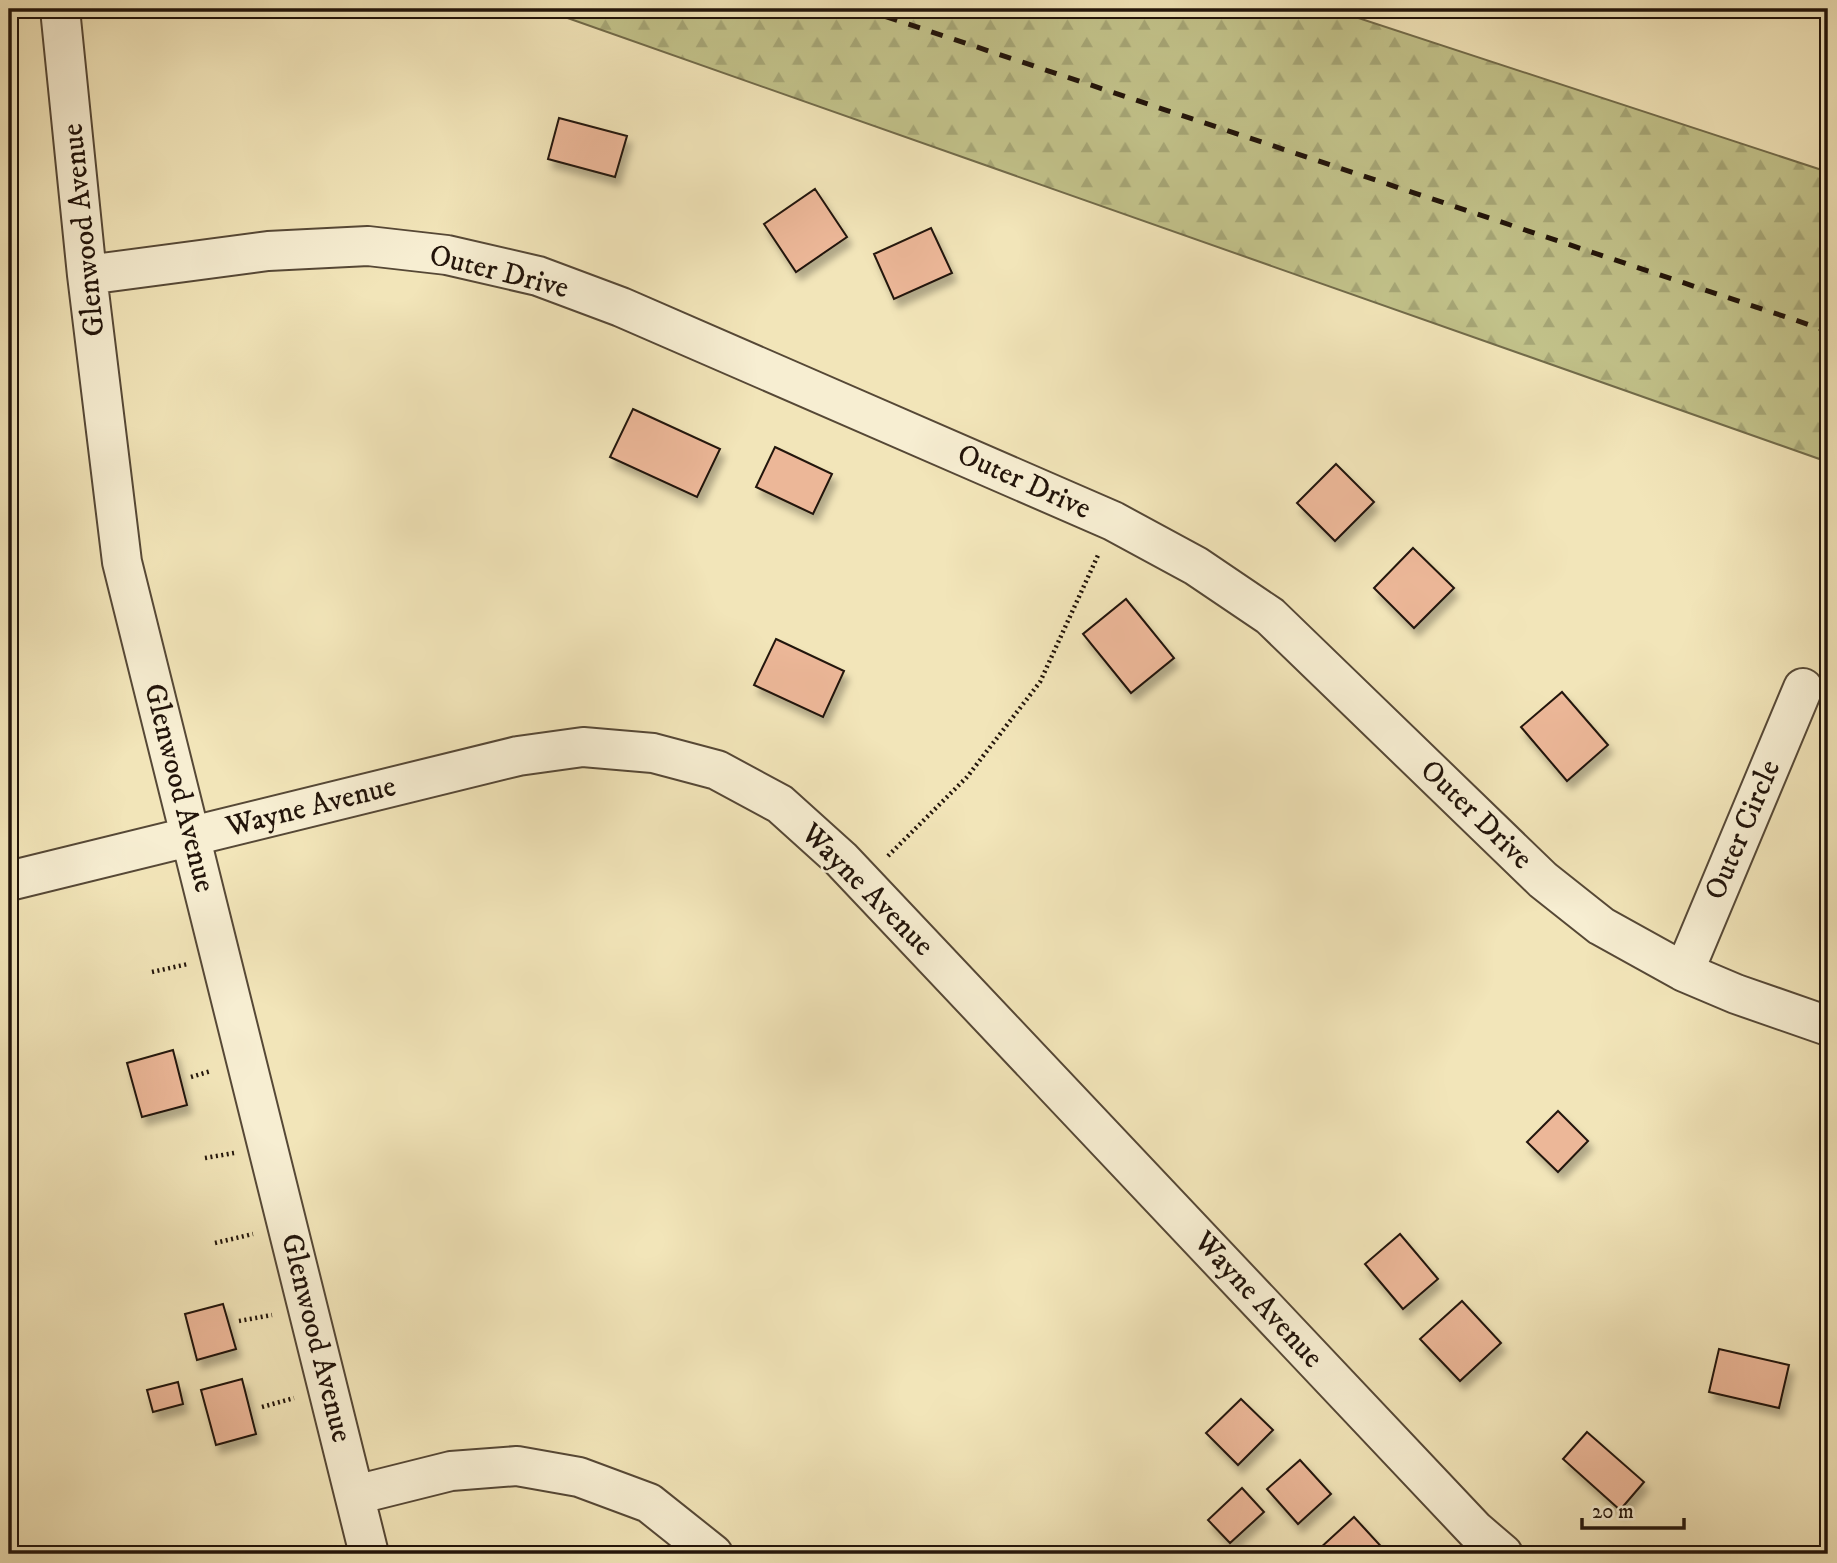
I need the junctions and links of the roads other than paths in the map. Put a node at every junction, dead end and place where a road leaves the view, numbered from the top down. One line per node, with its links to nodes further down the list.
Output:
1 (60, 9): 2 (street, Glenwood Avenue)
2 (88, 275): 4 (street, Glenwood Avenue); 6 (street, Outer Drive)
3 (1803, 688): 6 (street, Outer Circle)
4 (191, 836): 5 (street, Wayne Avenue); 8 (street, Glenwood Avenue); 11 (street, Wayne Avenue)
5 (9, 881)
6 (1684, 972): 7 (street, Outer Drive)
7 (1828, 1026)
8 (355, 1495): 9 (street, Glenwood Avenue); 10 (street)
9 (369, 1554)
10 (713, 1554)
11 (1503, 1554)

